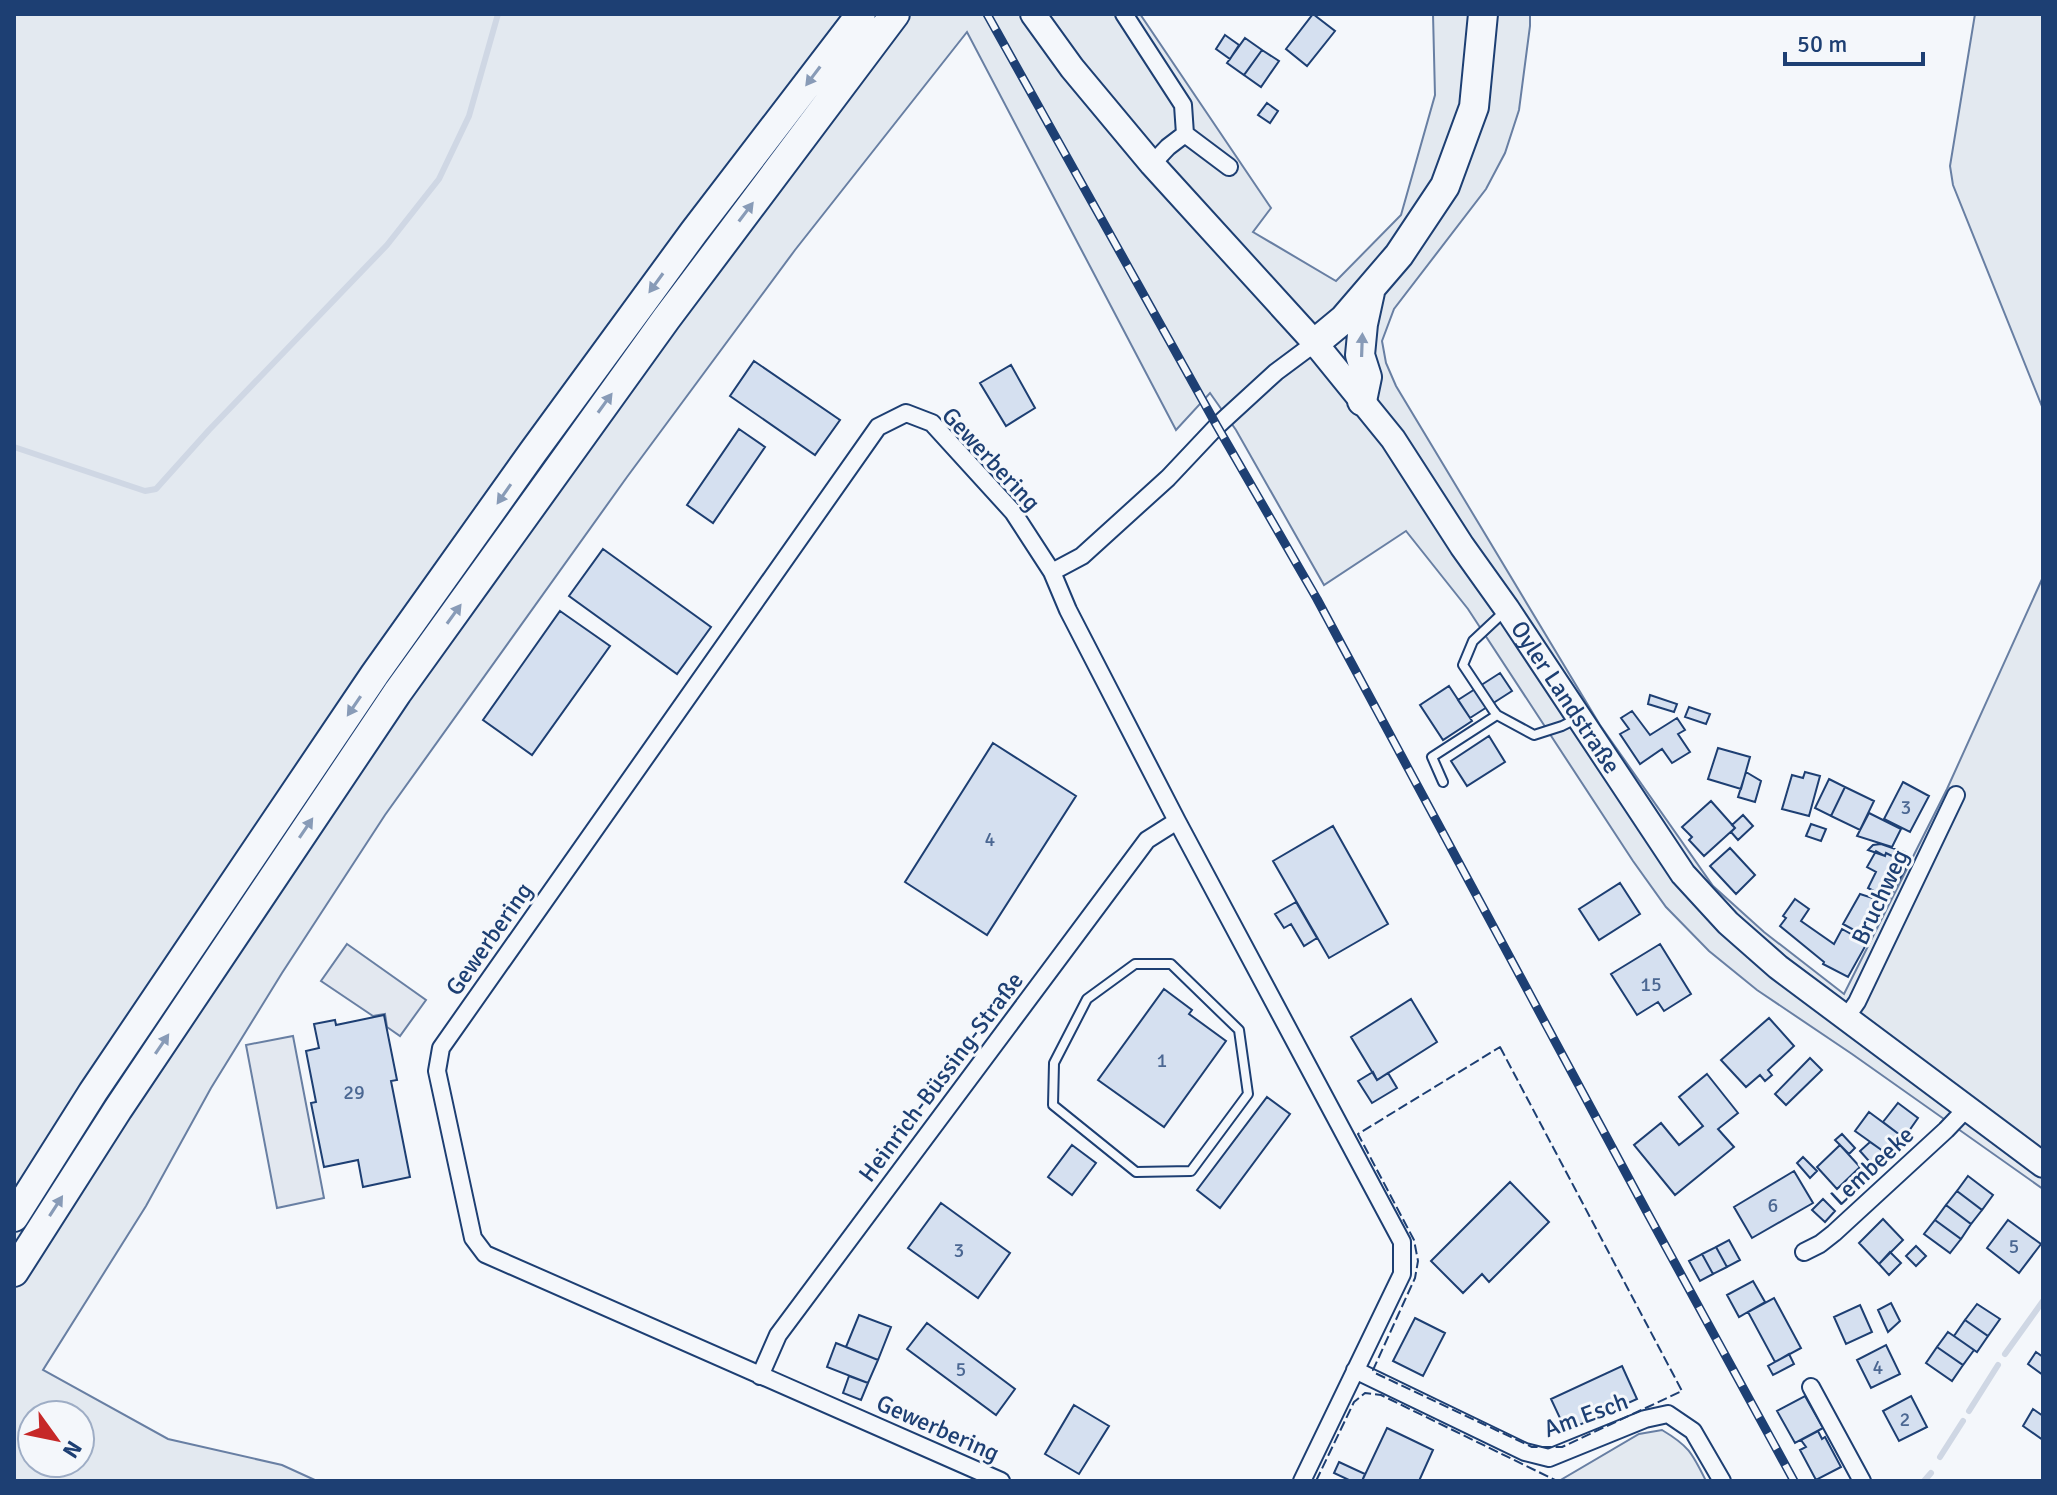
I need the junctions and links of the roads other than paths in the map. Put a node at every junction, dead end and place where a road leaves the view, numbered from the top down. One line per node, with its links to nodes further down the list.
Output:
1 (861, 14): 23 (highway, one-way to 23)
2 (895, 14): 25 (highway, one-way to 2)
3 (1033, 14): 7 (main road, Oyler Landstraße)
4 (1124, 14): 6 (street)
5 (1483, 14): 9 (highway)
6 (1185, 134): 7 (street); 8 (street)
7 (1152, 164): 10 (main road, Oyler Landstraße)
8 (1229, 167)
9 (1371, 288): 10 (highway); 11 (highway, one-way to 9)
10 (1315, 343): 11 (main road, Oyler Landstraße); 12 (street)
11 (1362, 401): 13 (main road, Oyler Landstraße)
12 (1052, 572): 18 (street, Gewerbering); 27 (street, Gewerbering)
13 (1507, 609): 14 (lane); 15 (main road, Oyler Landstraße)
14 (1497, 715): 15 (lane); 16 (lane)
15 (1578, 718): 20 (main road, Oyler Landstraße)
16 (1443, 782)
17 (1956, 795): 20 (street, Bruchweg)
18 (1177, 821): 26 (street, Gewerbering); 27 (street, Heinrich-Büssing-Straße)
19 (1087, 999): 19 (lane)
20 (1845, 1019): 21 (main road, Oyler Landstraße)
21 (1966, 1109): 22 (main road, Oyler Landstraße); 24 (street, Lembeeke)
22 (2043, 1165)
23 (14, 1217)
24 (1804, 1252)
25 (14, 1272)
26 (1355, 1370): 30 (street, Gewerbering); 31 (street, Am Esch)
27 (760, 1376): 29 (street, Gewerbering)
28 (1811, 1387): 32 (street)
29 (1001, 1481)
30 (1302, 1481)
31 (1722, 1481)
32 (1862, 1481)

